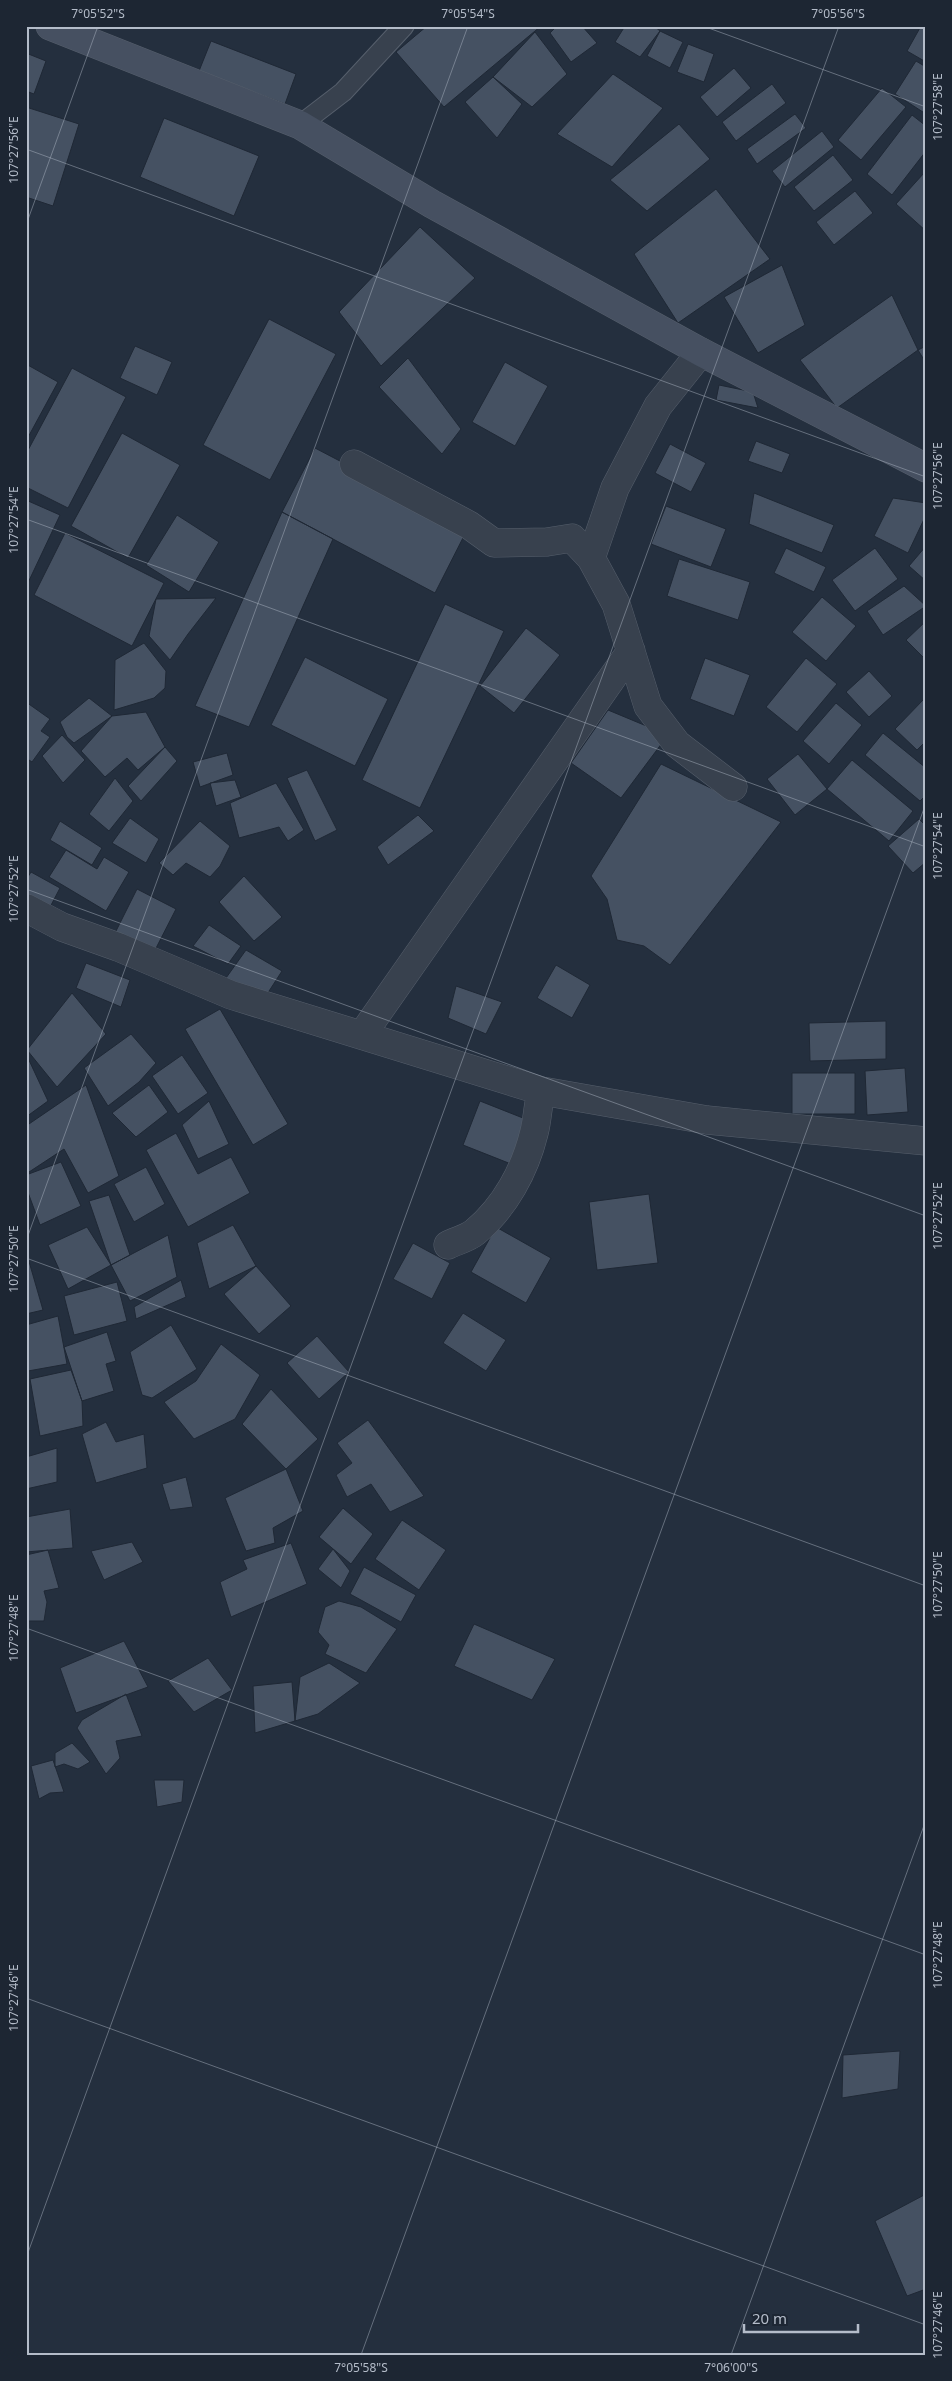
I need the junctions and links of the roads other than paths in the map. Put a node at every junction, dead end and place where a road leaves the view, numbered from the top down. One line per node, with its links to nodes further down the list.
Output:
1 (50, 26): 3 (street)
2 (404, 26): 3 (lane)
3 (300, 125): 4 (street)
4 (701, 352): 6 (street); 7 (street)
5 (354, 464): 7 (street)
6 (926, 468)
7 (591, 558): 8 (street)
8 (631, 651): 9 (street); 11 (street)
9 (734, 787)
10 (26, 908): 11 (street)
11 (362, 1035): 12 (street)
12 (542, 1091): 13 (street); 14 (street)
13 (926, 1141)
14 (448, 1245)

